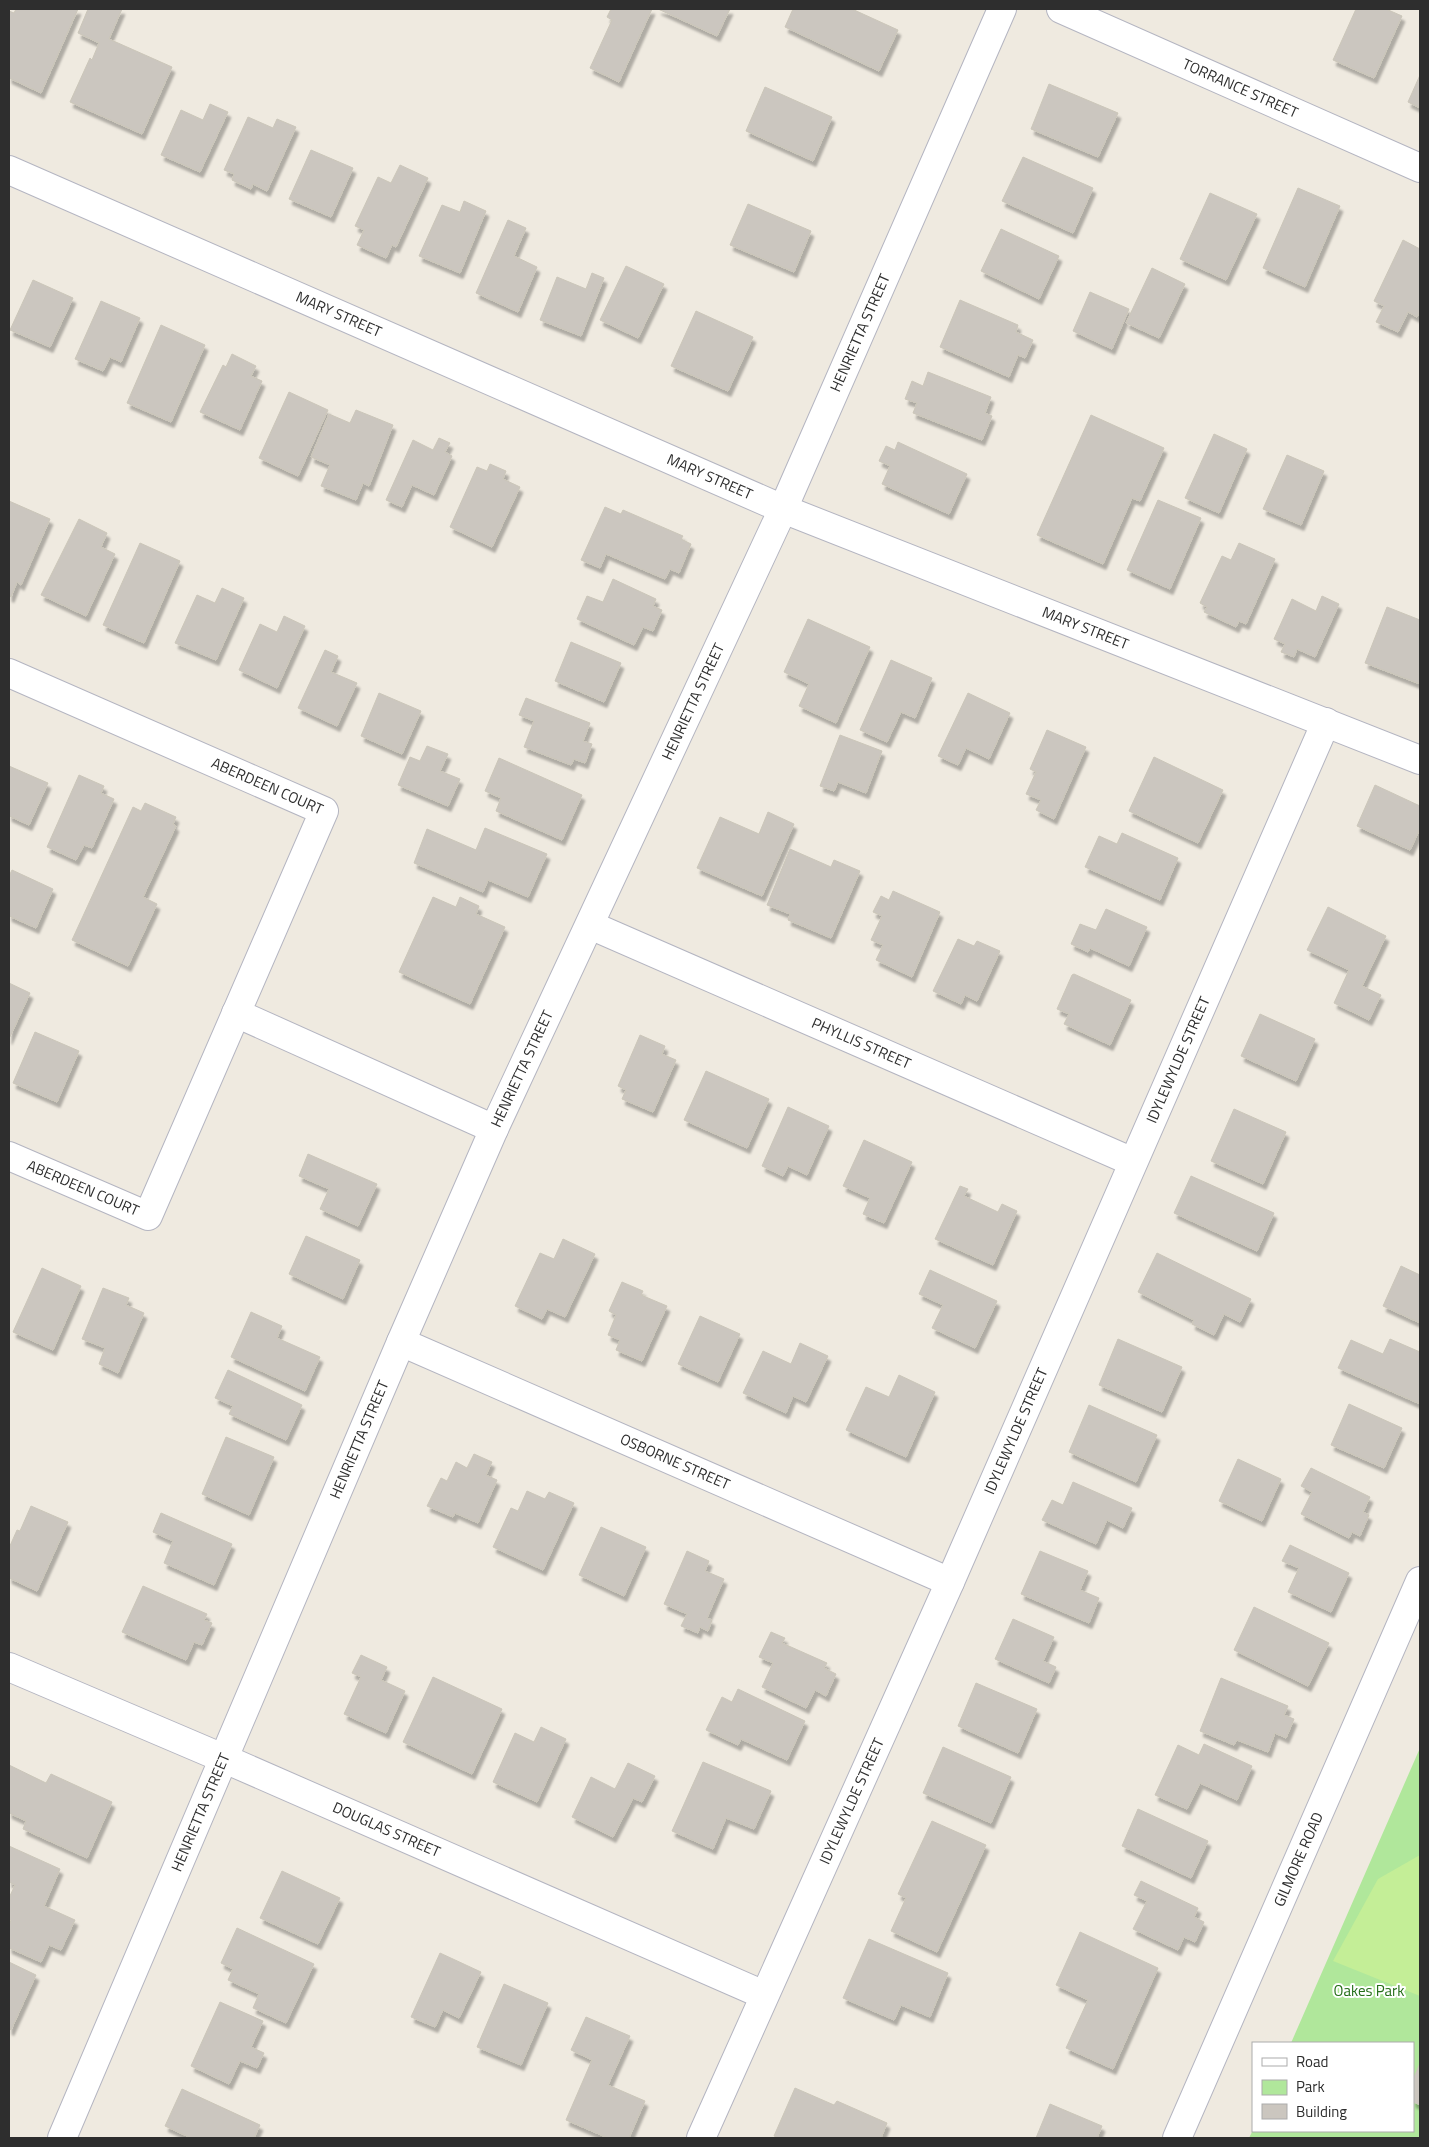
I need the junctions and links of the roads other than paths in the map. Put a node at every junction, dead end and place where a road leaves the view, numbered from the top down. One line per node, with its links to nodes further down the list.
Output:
1 (1002, 9): 5 (street, HENRIETTA STREET)
2 (1061, 9): 3 (street, TORRANCE STREET)
3 (1420, 168)
4 (9, 170): 5 (street, MARY STREET)
5 (783, 509): 7 (street, MARY STREET); 9 (street, HENRIETTA STREET)
6 (9, 673): 10 (street, ABERDEEN COURT)
7 (1326, 722): 8 (street, MARY STREET); 13 (street, IDYLEWYLDE STREET)
8 (1420, 760)
9 (590, 925): 11 (street, HENRIETTA STREET); 13 (street, PHYLLIS STREET)
10 (236, 1013): 11 (street); 12 (street, ABERDEEN COURT)
11 (494, 1129): 14 (street, HENRIETTA STREET)
12 (9, 1156)
13 (1133, 1162): 16 (street, IDYLEWYLDE STREET)
14 (401, 1342): 16 (street, OSBORNE STREET); 18 (street, HENRIETTA STREET)
15 (1420, 1581): 22 (street, GILMORE ROAD)
16 (950, 1582): 19 (street, IDYLEWYLDE STREET)
17 (9, 1667): 18 (street, DOUGLAS STREET)
18 (225, 1759): 19 (street, DOUGLAS STREET); 20 (street, HENRIETTA STREET)
19 (764, 1995): 21 (street, IDYLEWYLDE STREET)
20 (62, 2138)
21 (701, 2138)
22 (1177, 2138)

